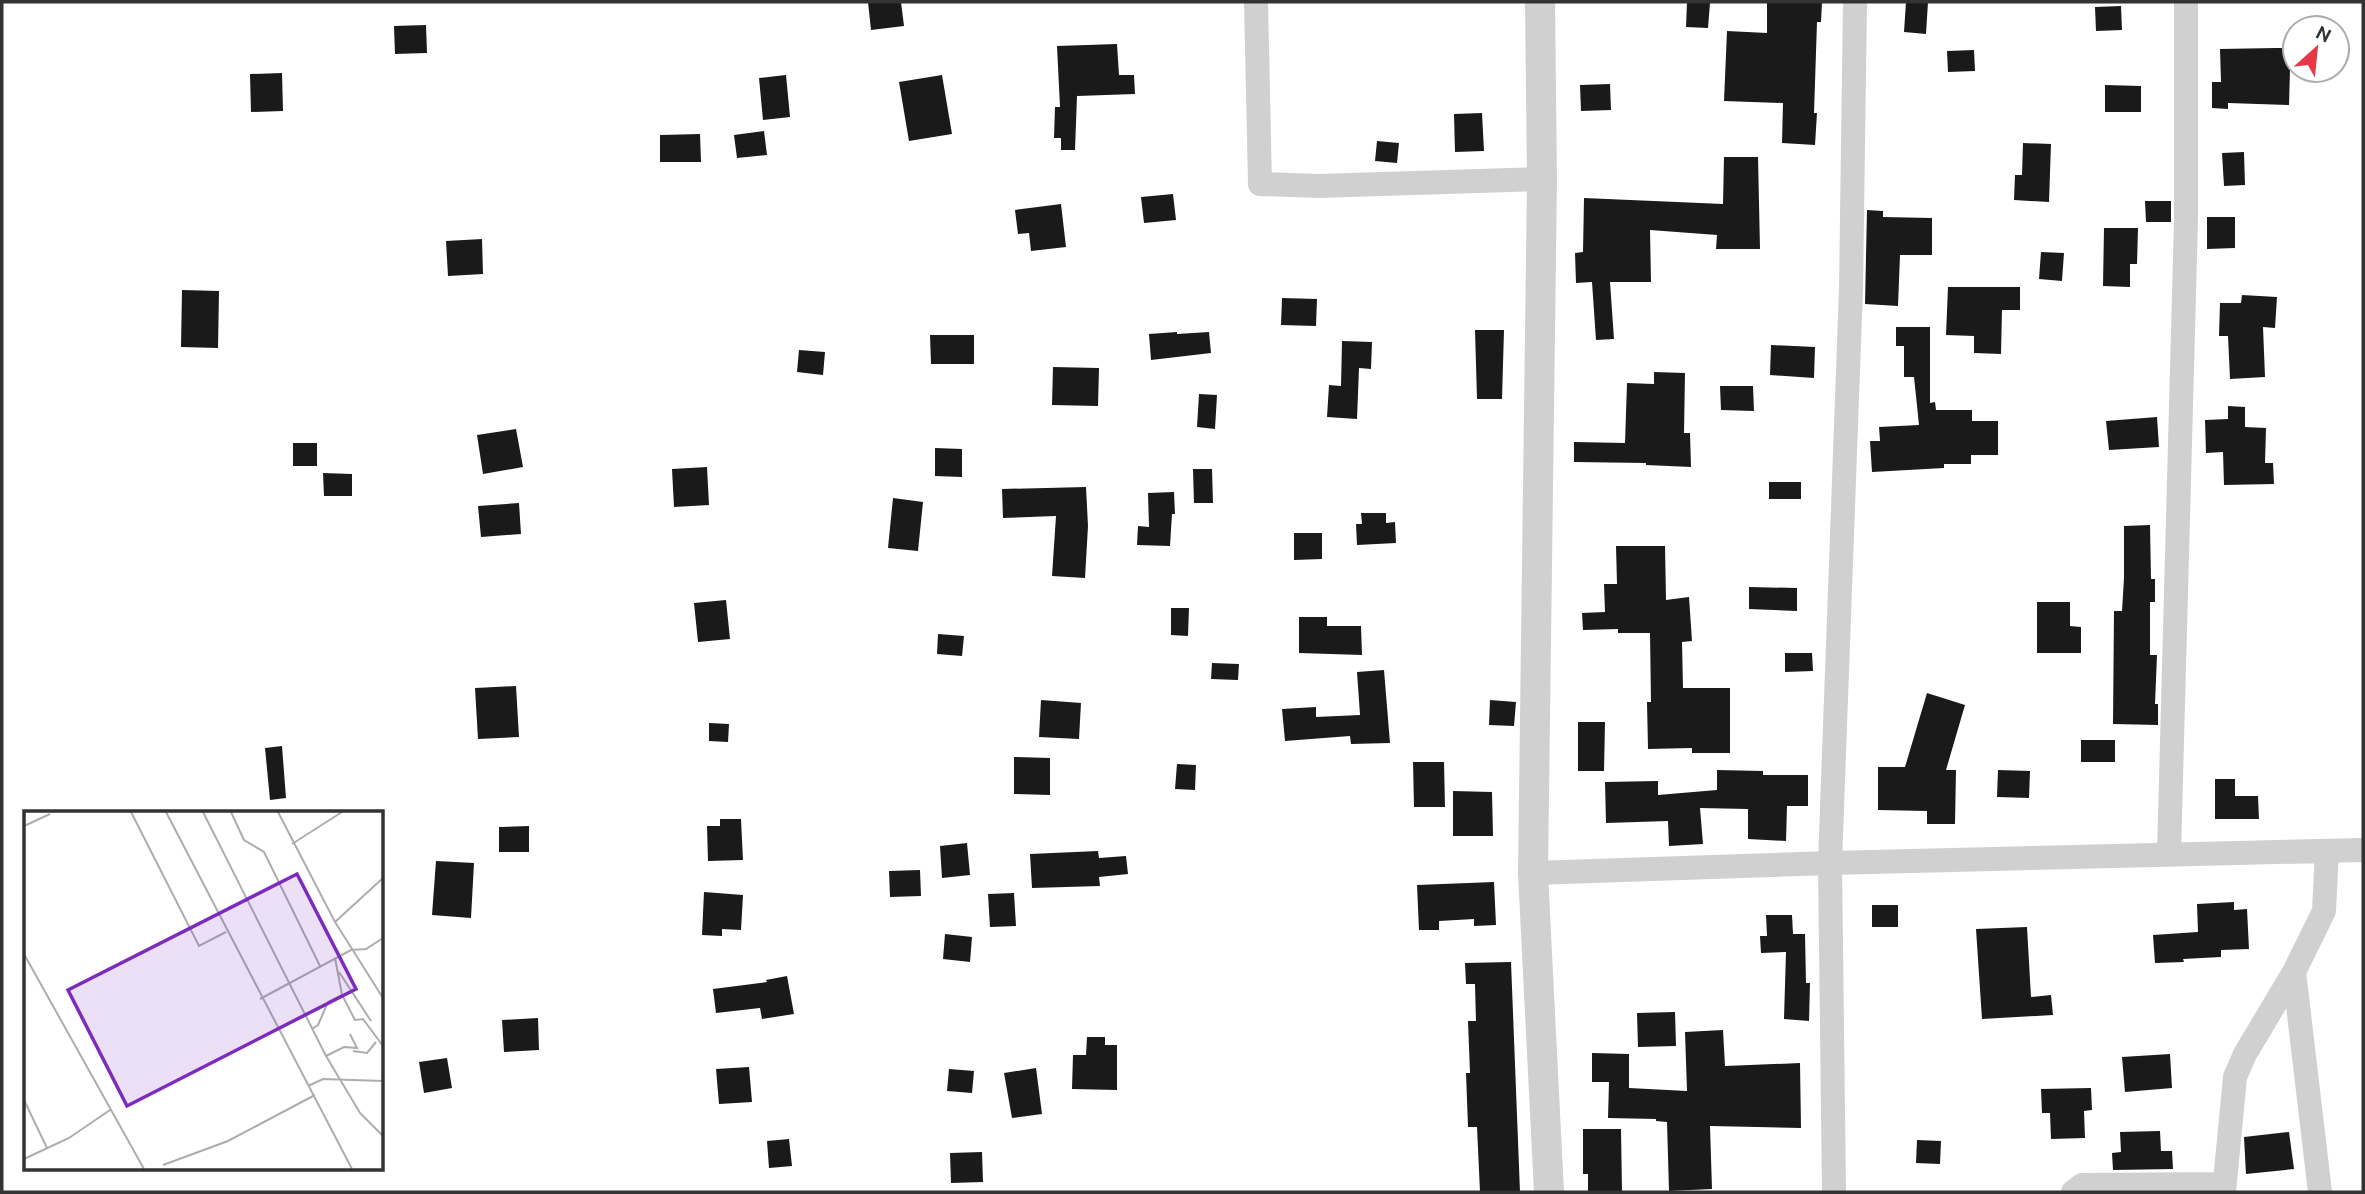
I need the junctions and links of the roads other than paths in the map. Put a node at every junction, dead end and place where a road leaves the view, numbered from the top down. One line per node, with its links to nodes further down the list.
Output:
1 (1256, 2): 5 (street)
2 (1541, 2): 5 (street)
3 (1855, 2): 9 (street)
4 (2186, 2): 8 (street)
5 (1542, 179): 10 (street)
6 (2363, 850): 7 (street)
7 (2327, 851): 8 (street); 11 (street)
8 (2169, 854): 9 (street)
9 (1830, 863): 10 (street); 14 (street)
10 (1533, 873): 13 (street)
11 (2294, 972): 12 (street); 16 (street)
12 (2223, 1188): 15 (street)
13 (1549, 1192)
14 (1834, 1192)
15 (2073, 1192)
16 (2320, 1192)

